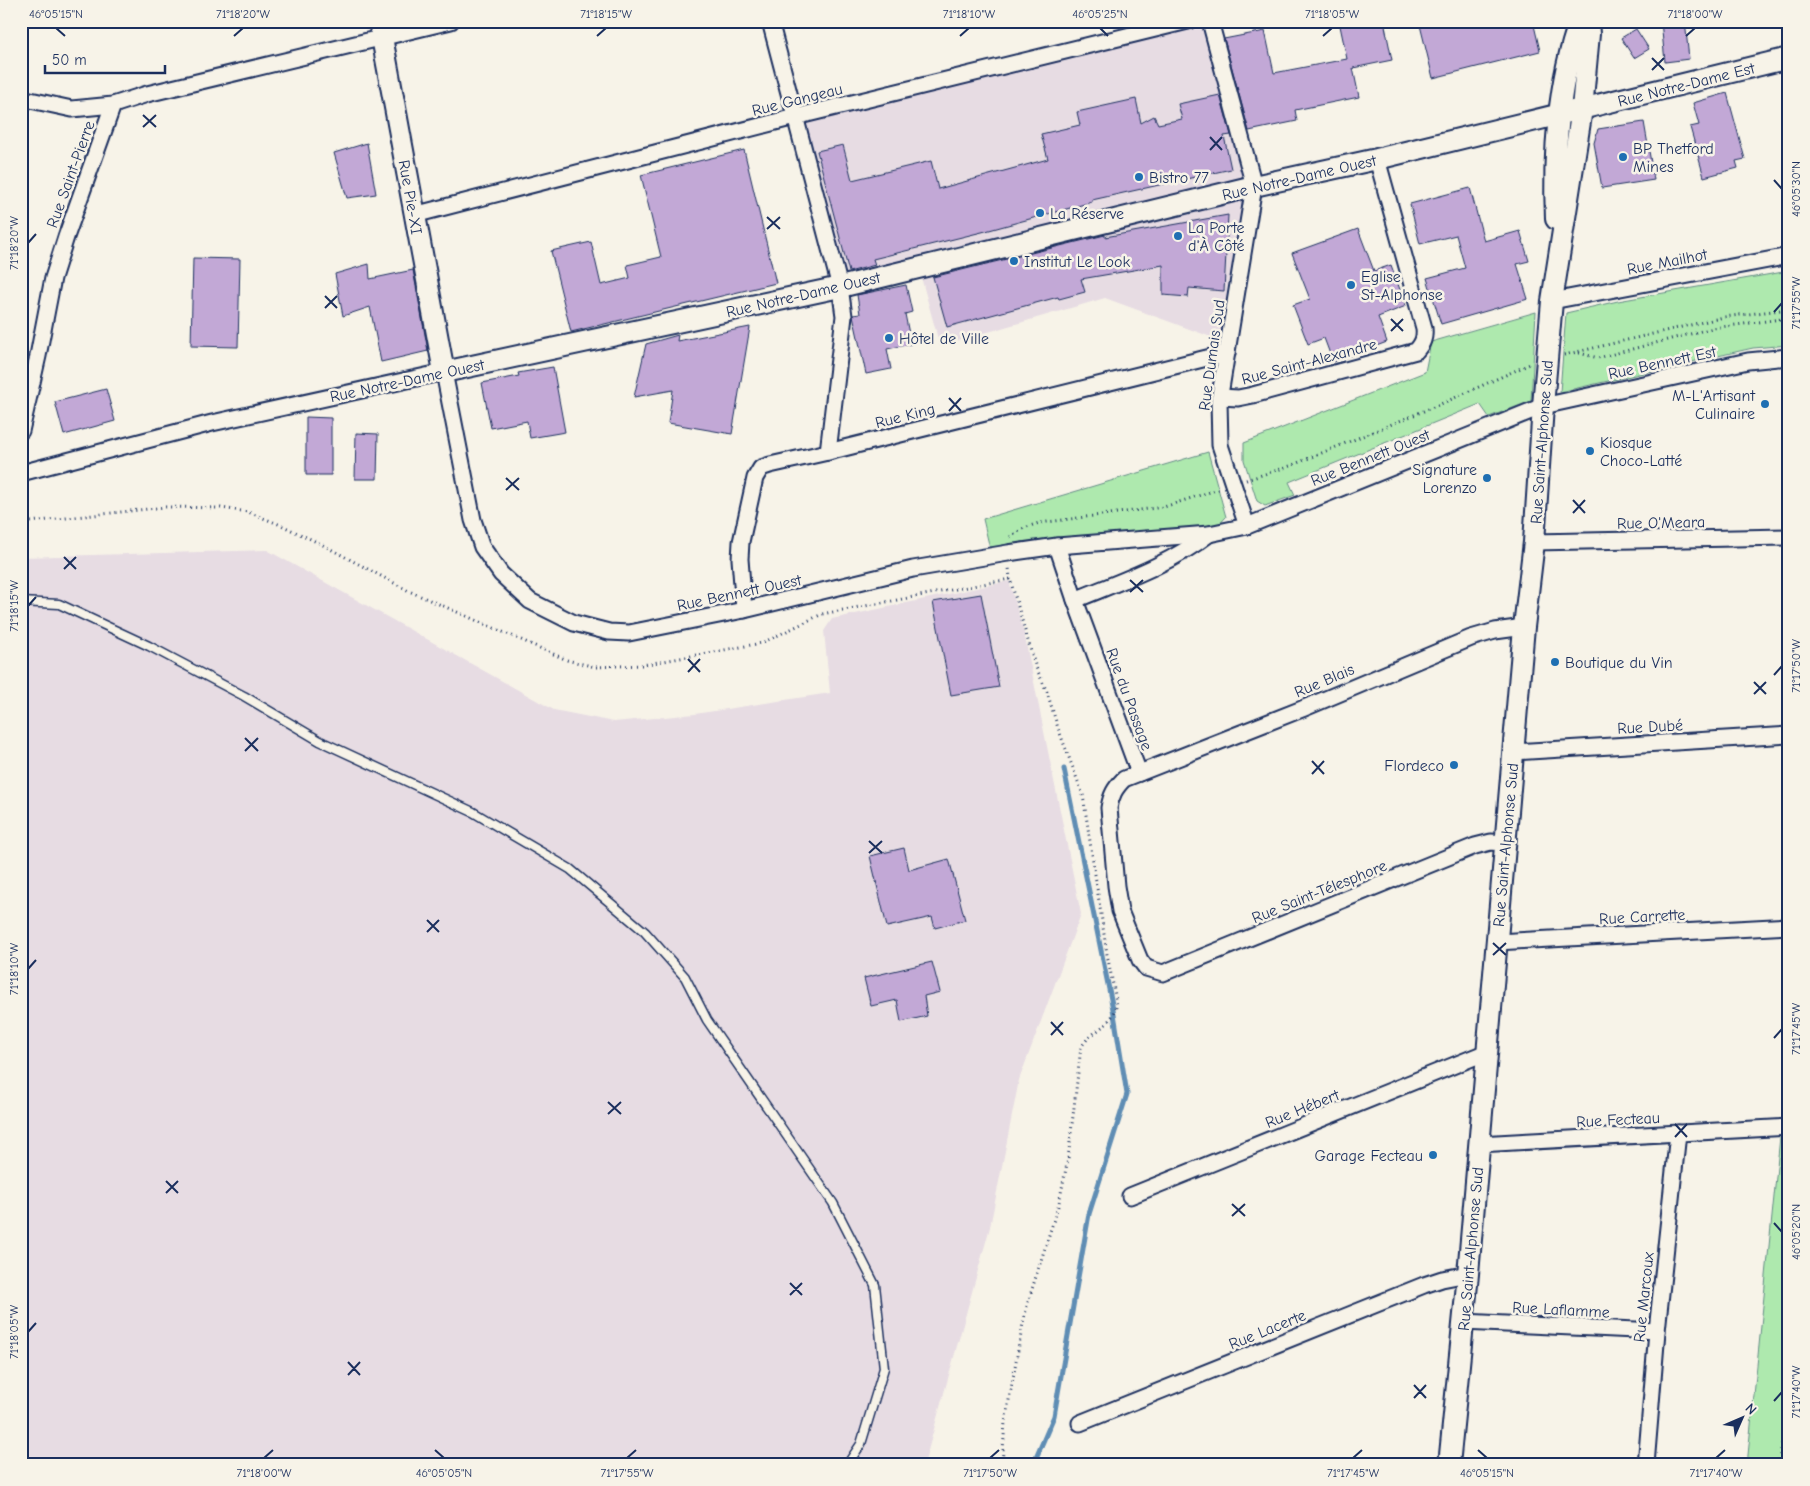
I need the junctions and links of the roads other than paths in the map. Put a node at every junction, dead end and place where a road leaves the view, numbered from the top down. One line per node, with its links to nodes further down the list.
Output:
1 (451, 21): 7 (street)
2 (770, 21): 13 (street)
3 (1188, 21): 13 (street, Rue Gangeau)
4 (1210, 21): 15 (street)
5 (1580, 21): 12 (street, Rue Saint-Alphonse Sud)
6 (1588, 21): 11 (street, Rue Saint-Alphonse Sud)
7 (381, 30): 10 (street); 16 (street, Rue Pie-XI)
8 (1789, 58): 11 (street, Rue Notre-Dame Est)
9 (21, 98): 10 (street)
10 (113, 104): 26 (street, Rue Saint-Pierre)
11 (1582, 109): 12 (street, Rue Notre-Dame Ouest); 17 (street, Rue Saint-Alphonse Sud)
12 (1560, 114): 14 (street, Rue Notre-Dame Ouest); 17 (street, Rue Saint-Alphonse Sud)
13 (795, 118): 16 (street, Rue Gangeau); 19 (street)
14 (1377, 159): 15 (street, Rue Notre-Dame Ouest); 24 (street, Rue Saint-Alexandre)
15 (1254, 186): 19 (street, Rue Notre-Dame Ouest); 21 (street, Rue Dumais Sud)
16 (414, 215): 23 (street, Rue Pie-XI)
17 (1559, 256): 20 (street, Rue Saint-Alphonse Sud)
18 (1789, 256): 20 (street, Rue Mailhot)
19 (840, 287): 23 (street, Rue Notre-Dame Ouest); 27 (street)
20 (1552, 301): 25 (street, Rue Saint-Alphonse Sud)
21 (1227, 353): 24 (street, Rue Dumais Sud); 27 (street, Rue King)
22 (1789, 357): 25 (street, Rue Bennett Est)
23 (444, 372): 28 (street, Rue Notre-Dame Ouest); 36 (street, Rue Bennett Ouest)
24 (1220, 397): 29 (street, Rue Dumais Sud)
25 (1543, 406): 29 (street, Rue Bennett Ouest); 32 (street, Rue Saint-Alphonse Sud)
26 (21, 431)
27 (828, 452): 36 (street, Rue King)
28 (21, 473)
29 (1247, 526): 30 (street, Rue Bennett Ouest)
30 (1209, 534): 33 (street, Rue Bennett Ouest); 34 (street, Rue Bennett Ouest)
31 (1789, 537): 32 (street, Rue O'Meara)
32 (1534, 542): 37 (street, Rue Saint-Alphonse Sud)
33 (1057, 546): 34 (street, Rue du Passage); 36 (street, Rue Bennett Ouest)
34 (1075, 600): 40 (street, Rue du Passage)
35 (21, 602): 54 (lane)
36 (744, 610)
37 (1524, 627): 39 (street, Rue Saint-Alphonse Sud); 40 (street, Rue Blais)
38 (1789, 735): 39 (street, Rue Dubé)
39 (1514, 752): 41 (street, Rue Saint-Alphonse Sud)
40 (1139, 773): 44 (street, Rue du Passage)
41 (1506, 843): 43 (street, Rue Saint-Alphonse Sud); 44 (street, Rue Saint-Télesphore)
42 (1789, 926): 43 (street, Rue Carrette)
43 (1497, 942): 45 (street, Rue Saint-Alphonse Sud)
44 (1146, 968)
45 (1487, 1052): 48 (street, Rue Saint-Alphonse Sud); 49 (street, Rue Hébert)
46 (1789, 1127): 47 (street, Rue Fecteau)
47 (1678, 1134): 48 (street, Rue Fecteau); 52 (street, Rue Marcoux)
48 (1479, 1144): 50 (street, Rue Saint-Alphonse Sud)
49 (1130, 1196)
50 (1468, 1274): 51 (street, Rue Saint-Alphonse Sud); 53 (street, Rue Lacerte)
51 (1463, 1322): 52 (street, Rue Laflamme); 55 (street, Rue Saint-Alphonse Sud)
52 (1657, 1331): 56 (street, Rue Marcoux)
53 (1080, 1423)
54 (847, 1465)
55 (1449, 1465)
56 (1646, 1465)

